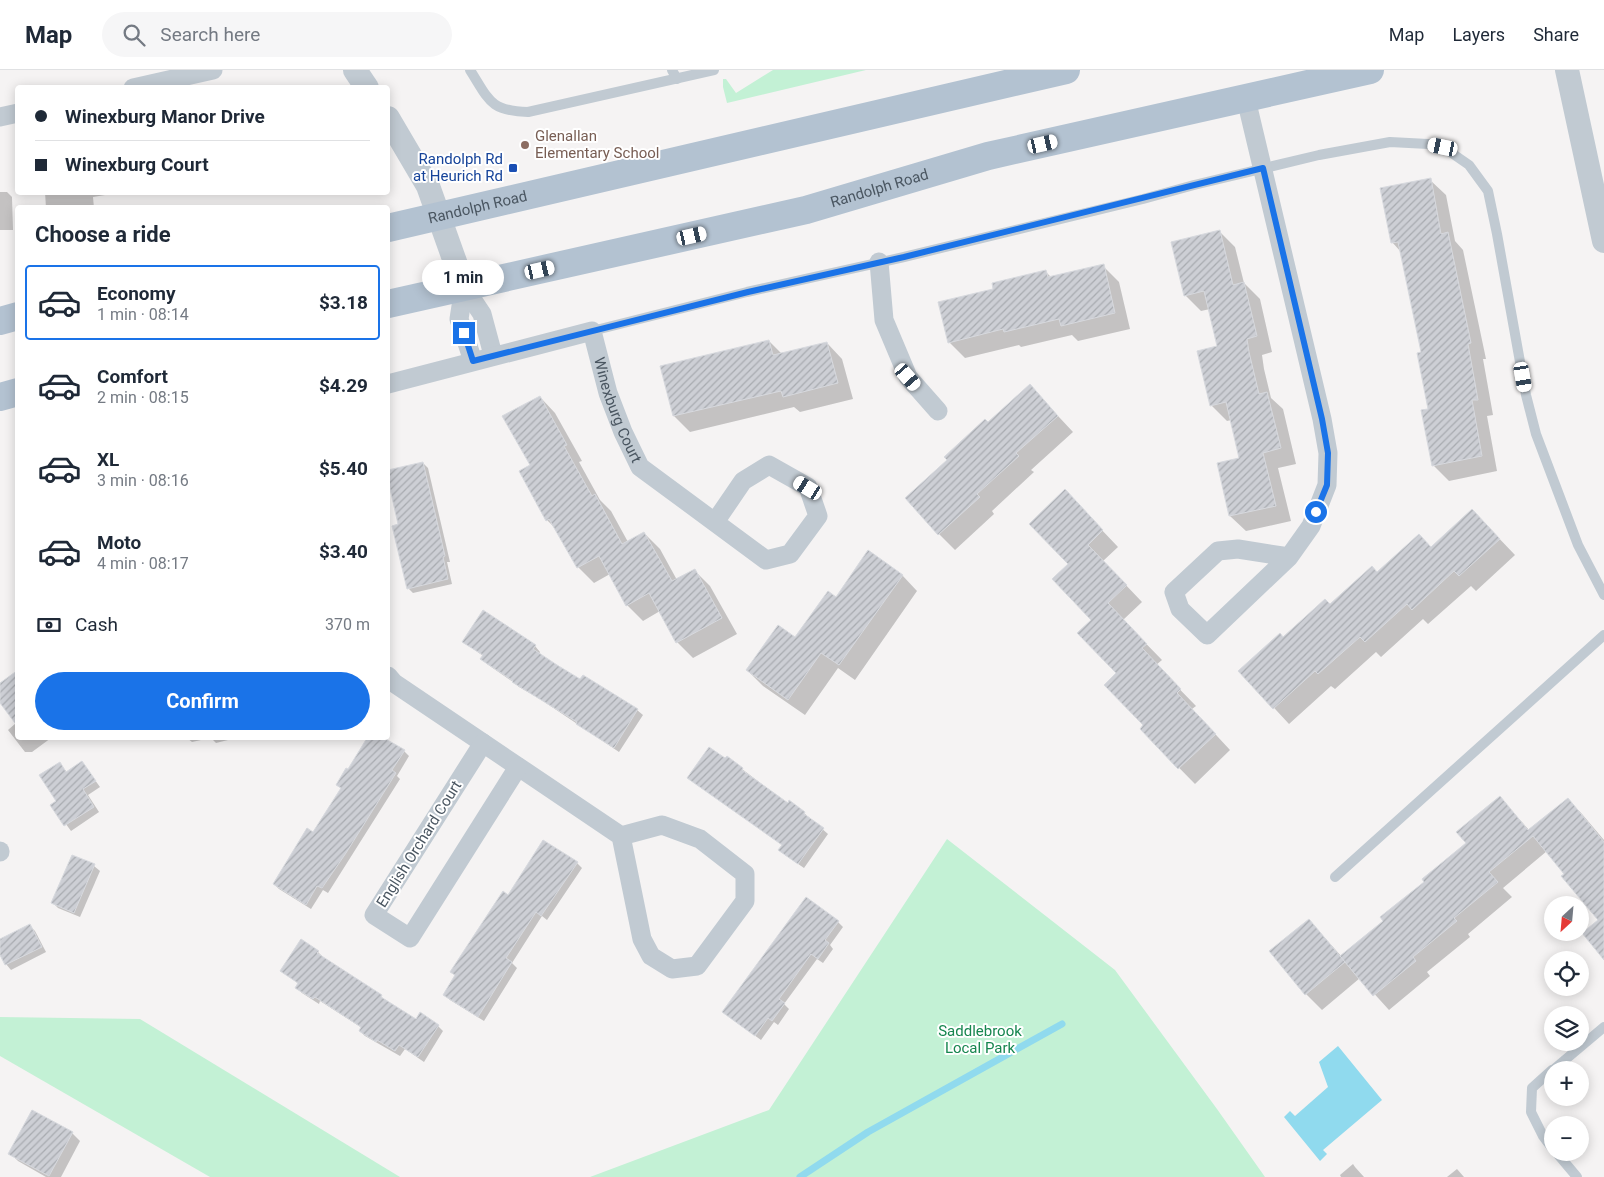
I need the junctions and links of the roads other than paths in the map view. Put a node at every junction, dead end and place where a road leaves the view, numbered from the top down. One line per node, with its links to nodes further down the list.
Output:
1 (213, 70): 9 (street)
2 (355, 70): 10 (street)
3 (470, 70): 8 (lane)
4 (714, 70): 8 (lane)
5 (1066, 70): 16 (main road, Randolph Road)
6 (1370, 70): 11 (main road, Randolph Road)
7 (1567, 70): 18 (street)
8 (675, 75)
9 (146, 85)
10 (365, 85)
11 (1246, 99): 15 (street); 20 (main road, Randolph Road)
12 (15, 114): 13 (street)
13 (0, 117)
14 (390, 121): 16 (street)
15 (1263, 168): 19 (lane); 32 (street); 34 (lane)
16 (438, 216): 17 (main road, Randolph Road); 20 (street)
17 (390, 228)
18 (1604, 241)
19 (879, 262): 24 (lane); 30 (street)
20 (464, 287): 21 (main road, Randolph Road); 25 (street); 26 (street)
21 (390, 304)
22 (15, 317): 23 (main road)
23 (0, 321)
24 (592, 331): 25 (street); 31 (street, Winexburg Court)
25 (493, 356): 26 (street)
26 (473, 361): 27 (street)
27 (390, 383)
28 (15, 393): 29 (main road)
29 (0, 397)
30 (938, 411)
31 (715, 522): 31 (street, Winexburg Court)
32 (1289, 557): 32 (street)
33 (1604, 570): 34 (lane)
34 (1594, 575): 35 (lane)
35 (1604, 595)
36 (1604, 635): 41 (lane)
37 (390, 678): 38 (street)
38 (482, 742): 39 (street); 39 (street, English Orchard Court)
39 (518, 767): 40 (street)
40 (621, 836): 40 (street)
41 (1335, 877)
42 (1604, 1027): 43 (lane)
43 (1564, 1061)
44 (1544, 1078): 45 (lane)
45 (1544, 1137)
46 (1564, 1161): 47 (lane)
47 (1577, 1177)

